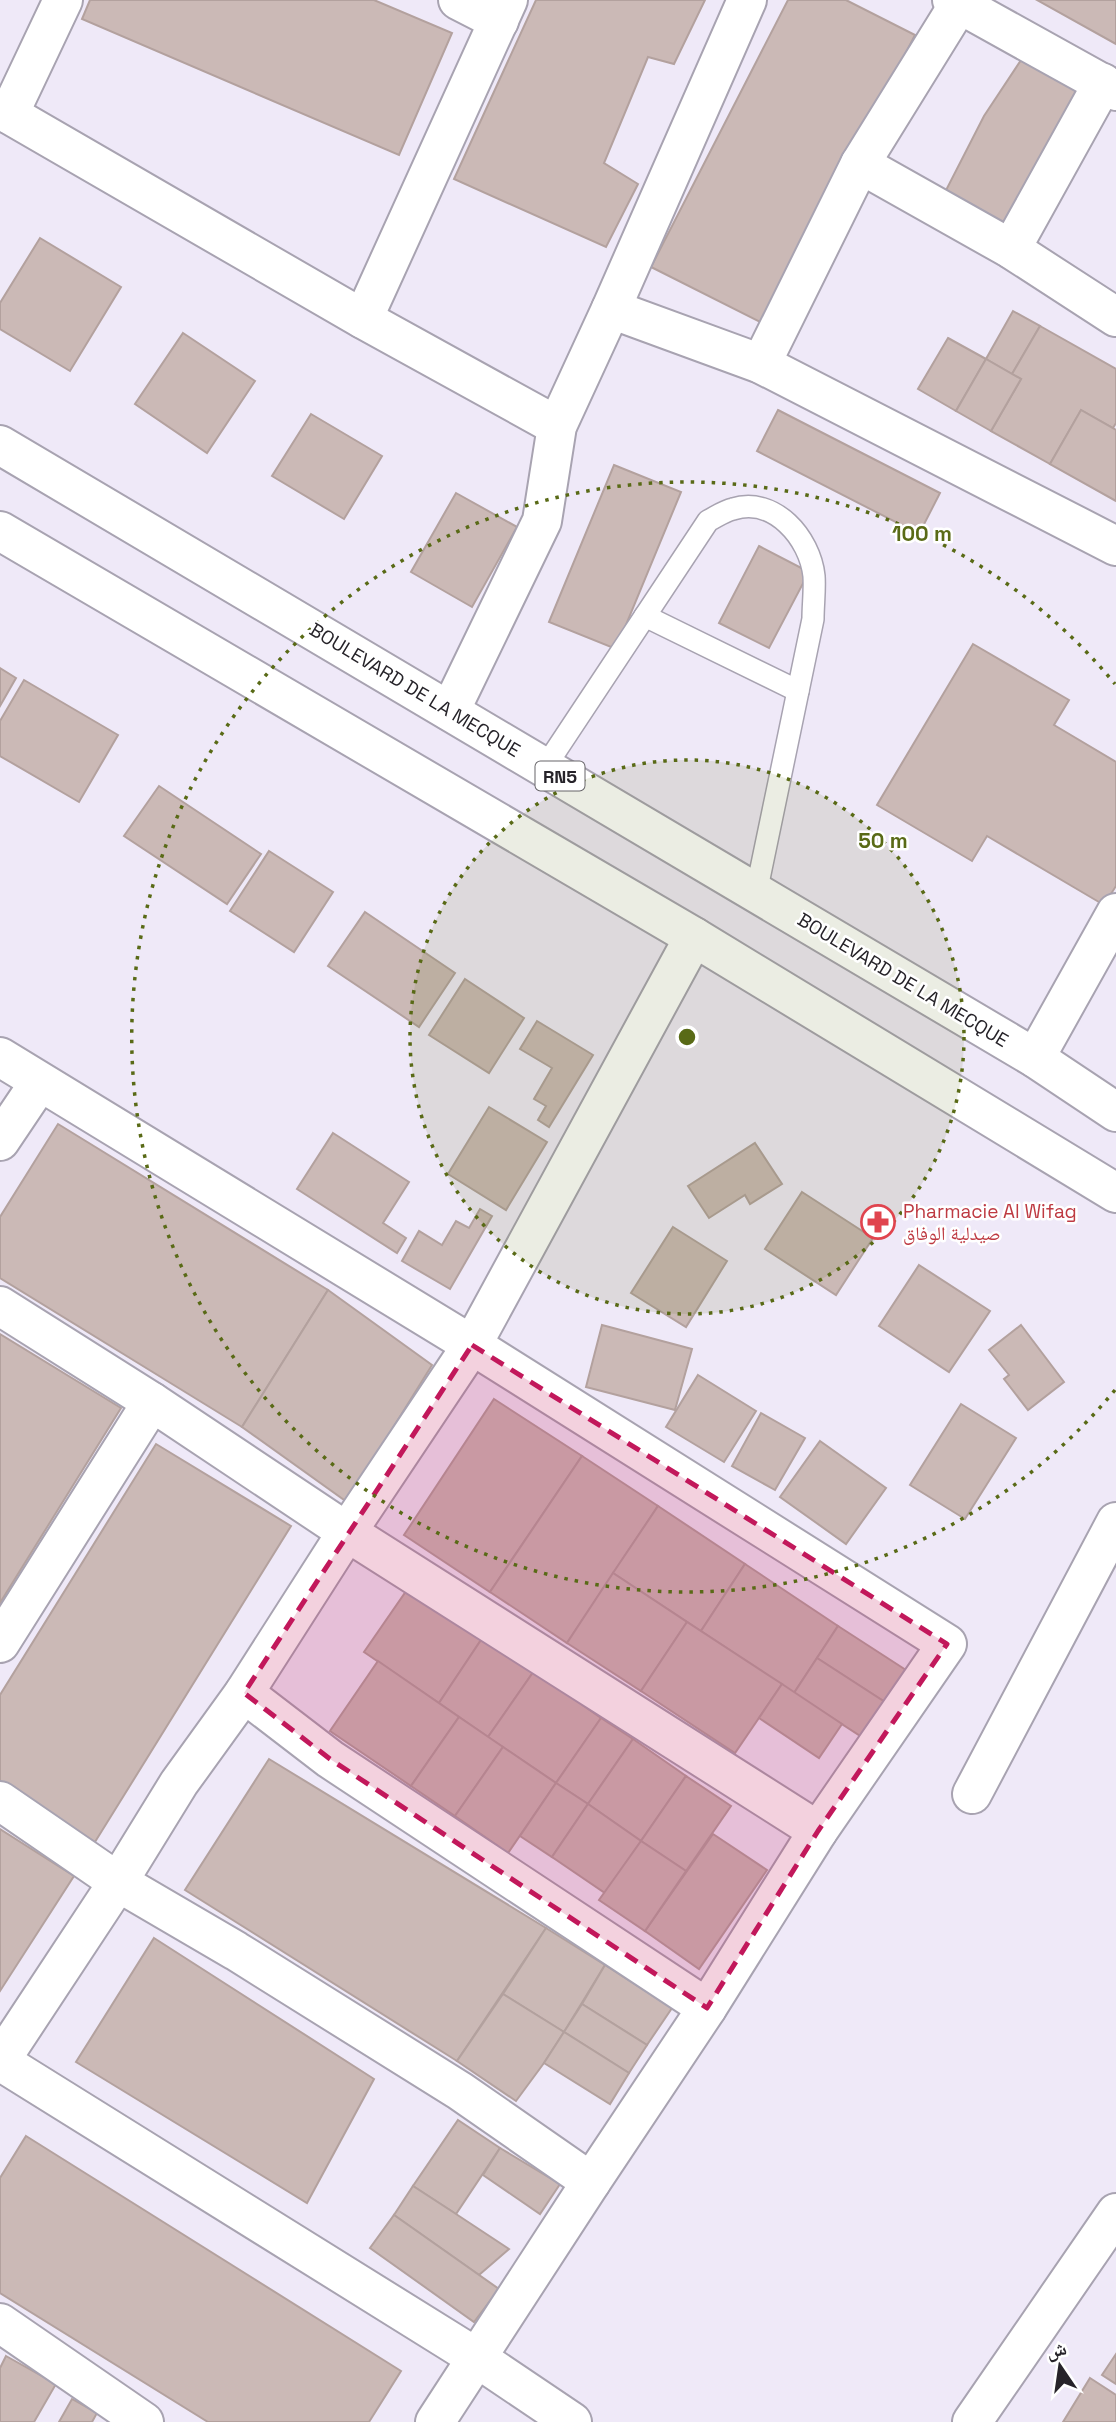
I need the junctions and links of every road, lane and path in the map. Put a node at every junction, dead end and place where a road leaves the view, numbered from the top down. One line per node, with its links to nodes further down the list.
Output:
1 (64, 0): 7 (street)
2 (458, 0): 5 (street)
3 (747, 0): 10 (street)
4 (956, 2): 6 (street); 8 (street)
5 (503, 10): 12 (street)
6 (1109, 87): 9 (street)
7 (4, 111): 12 (street)
8 (860, 164): 9 (street); 13 (street)
9 (1011, 249): 11 (street)
10 (611, 309): 13 (street); 14 (street)
11 (1116, 317)
12 (363, 319): 14 (street)
13 (761, 364): 17 (street)
14 (557, 426): 20 (street)
15 (0, 444): 20 (street, BOULEVARD DE LA MECQUE / RN5)
16 (0, 531): 24 (street)
17 (1116, 546)
18 (645, 616): 19 (lane); 19 (lane); 21 (lane)
19 (798, 691): 22 (lane)
20 (450, 711): 21 (street, BOULEVARD DE LA MECQUE / RN5)
21 (545, 767): 22 (street, BOULEVARD DE LA MECQUE / RN5)
22 (756, 892): 26 (street, BOULEVARD DE LA MECQUE / RN5)
23 (1116, 914): 26 (street)
24 (694, 937): 30 (street); 32 (street)
25 (0, 1057): 27 (street)
26 (1034, 1059): 28 (street, BOULEVARD DE LA MECQUE / RN5)
27 (39, 1083): 29 (street); 32 (street)
28 (1116, 1112)
29 (0, 1141)
30 (1116, 1193)
31 (0, 1306): 33 (street)
32 (472, 1345): 35 (street); 40 (street)
33 (152, 1402): 35 (street); 36 (street)
34 (1116, 1522): 38 (street)
35 (347, 1532): 37 (street); 40 (street)
36 (0, 1643)
37 (244, 1693): 41 (street); 42 (street)
38 (972, 1794)
39 (0, 1801): 41 (street)
40 (818, 1831): 42 (street)
41 (118, 1882): 43 (street); 44 (street)
42 (707, 2008): 44 (street)
43 (0, 2061): 47 (street)
44 (591, 2182): 47 (street)
45 (1116, 2213): 51 (street)
46 (0, 2323): 48 (street)
47 (477, 2358): 49 (street); 50 (street)
48 (144, 2422)
49 (435, 2422)
50 (572, 2422)
51 (972, 2422)

